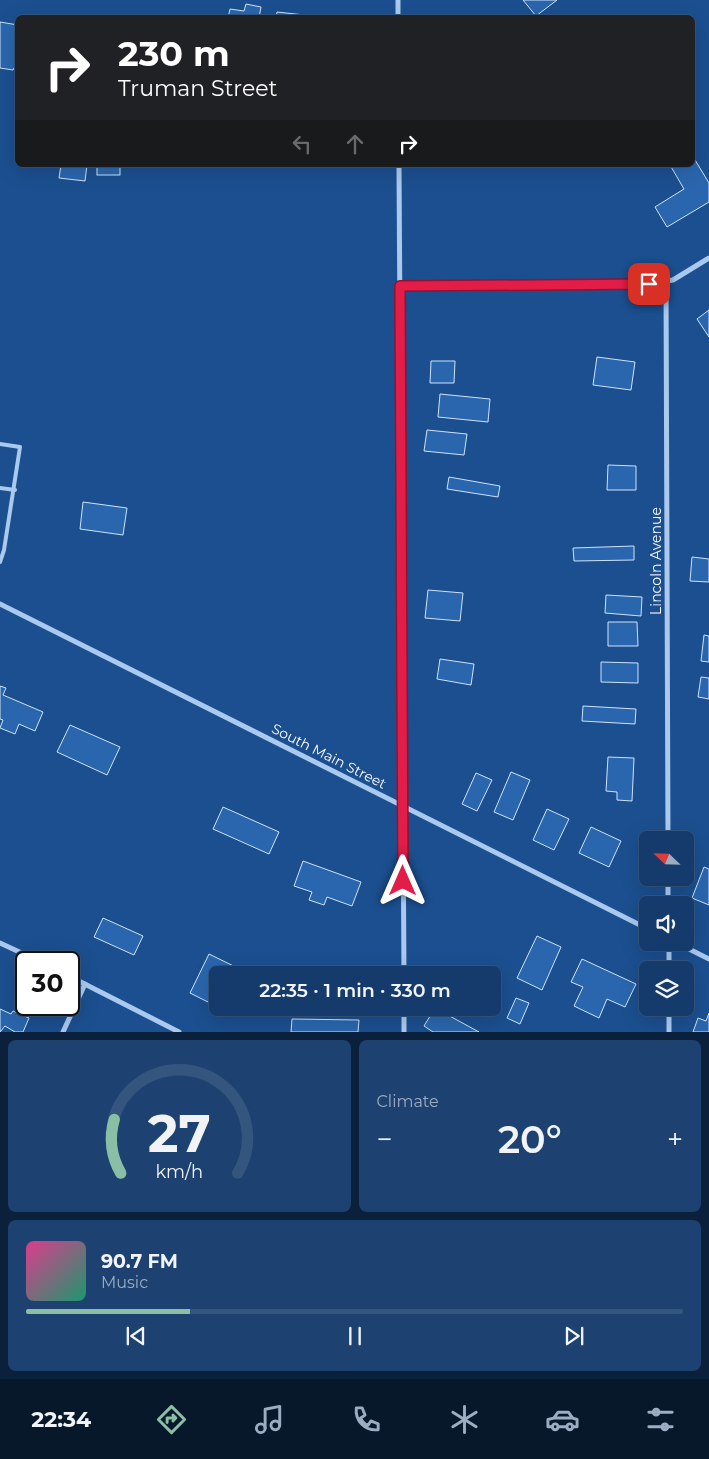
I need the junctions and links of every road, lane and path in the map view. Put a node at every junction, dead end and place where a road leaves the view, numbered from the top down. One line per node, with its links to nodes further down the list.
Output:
1 (398, 0): 2 (street)
2 (398, 15)
3 (399, 167): 6 (street)
4 (709, 258): 5 (street)
5 (666, 282): 6 (street); 13 (street, Lincoln Avenue)
6 (400, 286): 12 (street)
7 (0, 444): 9 (lane)
8 (0, 488): 9 (lane)
9 (15, 490): 10 (lane)
10 (0, 562)
11 (0, 604): 12 (street, South Main Street)
12 (403, 806): 14 (street, South Main Street); 19 (street)
13 (668, 831)
14 (639, 924)
15 (0, 943): 16 (street)
16 (17, 951)
17 (692, 951): 18 (street)
18 (709, 960)
19 (404, 966)
20 (80, 982): 21 (street)
21 (85, 984): 24 (street); 25 (street)
22 (404, 1016): 26 (street)
23 (669, 1016): 27 (street)
24 (63, 1032)
25 (179, 1032)
26 (404, 1032)
27 (669, 1032)

